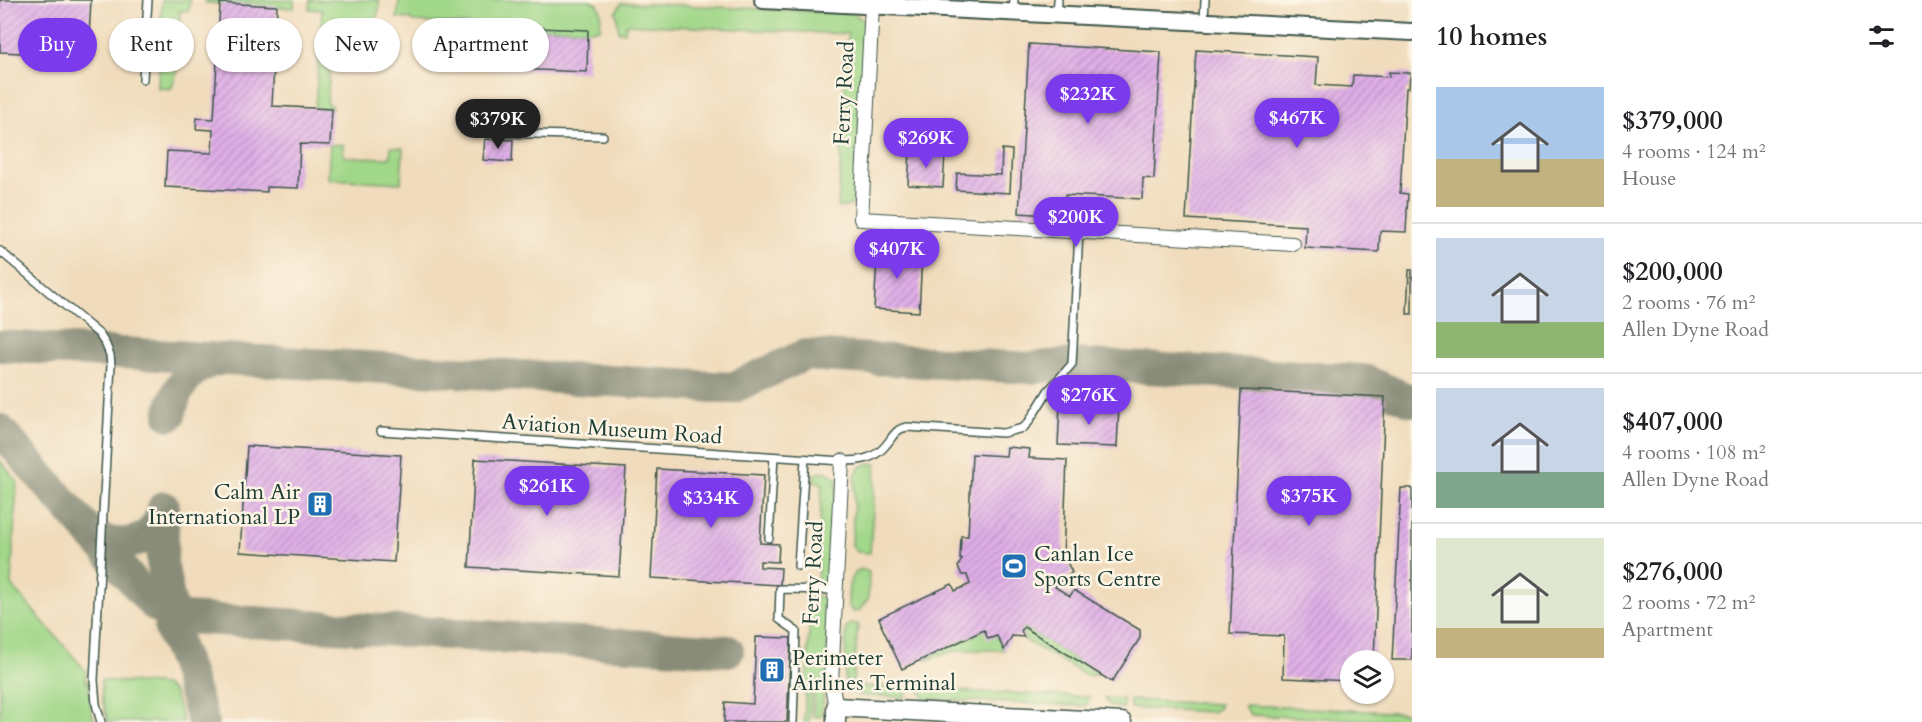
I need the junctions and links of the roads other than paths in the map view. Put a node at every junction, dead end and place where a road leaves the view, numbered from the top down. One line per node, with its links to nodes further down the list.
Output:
1 (148, 0): 10 (lane)
2 (764, 0): 5 (street)
3 (1205, 0): 8 (lane)
4 (900, 3): 5 (street); 6 (street)
5 (872, 5): 13 (street, Ferry Road)
6 (1013, 6): 7 (street)
7 (1057, 7): 8 (street)
8 (1204, 21): 9 (street)
9 (1412, 32)
10 (143, 79)
11 (500, 133): 12 (lane)
12 (603, 136)
13 (1078, 232): 14 (street); 19 (lane, Aviation Museum Road)
14 (1293, 244)
15 (0, 251): 24 (lane)
16 (381, 431): 17 (lane, Aviation Museum Road)
17 (774, 457): 18 (lane, Aviation Museum Road); 20 (lane)
18 (805, 459): 19 (lane, Aviation Museum Road); 21 (lane)
19 (842, 461): 22 (street, Ferry Road)
20 (769, 538)
21 (798, 566)
22 (836, 590): 23 (street, Ferry Road); 25 (lane)
23 (836, 715): 26 (main road)
24 (101, 722)
25 (793, 722)
26 (1122, 722)

